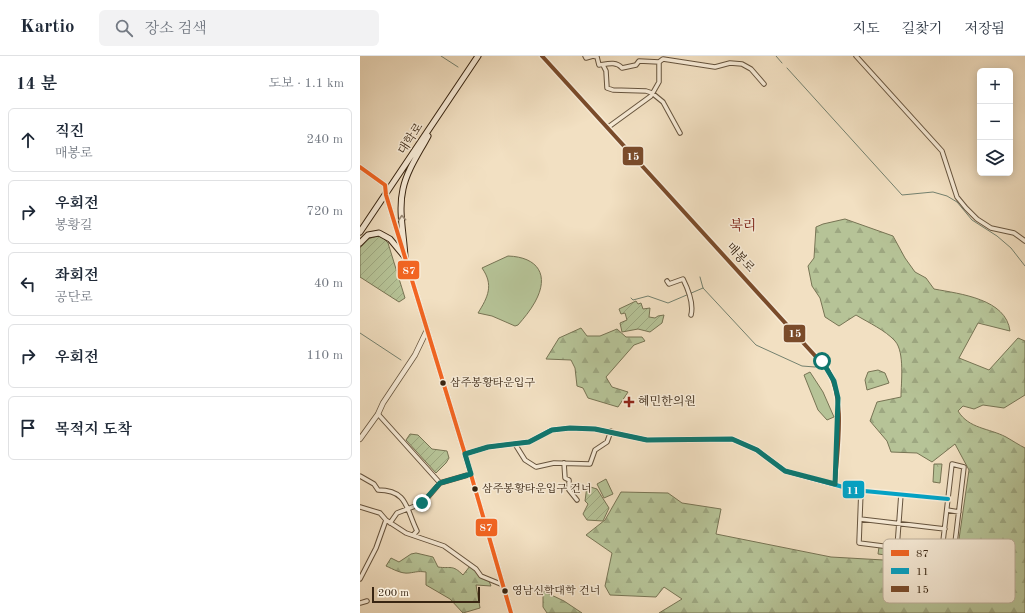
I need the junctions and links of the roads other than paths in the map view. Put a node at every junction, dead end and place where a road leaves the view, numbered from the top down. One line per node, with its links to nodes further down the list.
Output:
1 (478, 56): 12 (main road, 대학로)
2 (542, 56): 13 (street, 매봉로)
3 (585, 56): 4 (street)
4 (593, 56): 9 (street)
5 (685, 56): 7 (street)
6 (856, 56): 18 (street)
7 (683, 61): 8 (street); 10 (street)
8 (659, 62): 9 (street); 11 (street)
9 (603, 65): 11 (street)
10 (764, 84)
11 (652, 93): 13 (street); 14 (street)
12 (440, 113): 16 (main road, 대학로); 20 (main road, one-way to 12)
13 (607, 128): 33 (street, 매봉로)
14 (680, 134)
15 (360, 167): 16 (street)
16 (386, 195): 17 (main road, 대학로); 20 (street)
17 (360, 232)
18 (1025, 241)
19 (360, 243): 20 (main road)
20 (405, 257): 23 (street)
21 (668, 282): 22 (street)
22 (691, 315)
23 (427, 330): 24 (street); 28 (street)
24 (378, 414): 26 (street); 32 (street)
25 (611, 431): 27 (street); 29 (street); 33 (street)
26 (360, 439)
27 (515, 444): 28 (street); 29 (street)
28 (465, 454): 30 (street)
29 (564, 463): 37 (street)
30 (471, 474): 32 (street); 52 (street)
31 (360, 476): 39 (street)
32 (440, 483): 39 (street)
33 (835, 484): 34 (street)
34 (861, 490): 35 (street); 42 (street)
35 (901, 494): 36 (street); 44 (street)
36 (948, 499): 40 (street); 41 (street)
37 (577, 500)
38 (360, 507): 43 (street)
39 (407, 510): 43 (street); 46 (street)
40 (947, 510): 41 (street); 45 (street)
41 (959, 512): 49 (street)
42 (860, 519): 44 (street); 50 (street)
43 (388, 522): 46 (street); 51 (street)
44 (899, 524): 45 (street); 47 (street)
45 (944, 529): 48 (street)
46 (413, 535): 52 (street)
47 (898, 539)
48 (943, 539)
49 (956, 539)
50 (883, 546)
51 (360, 579)
52 (503, 585): 55 (street)
53 (367, 601): 54 (street)
54 (360, 603)
55 (511, 613)

